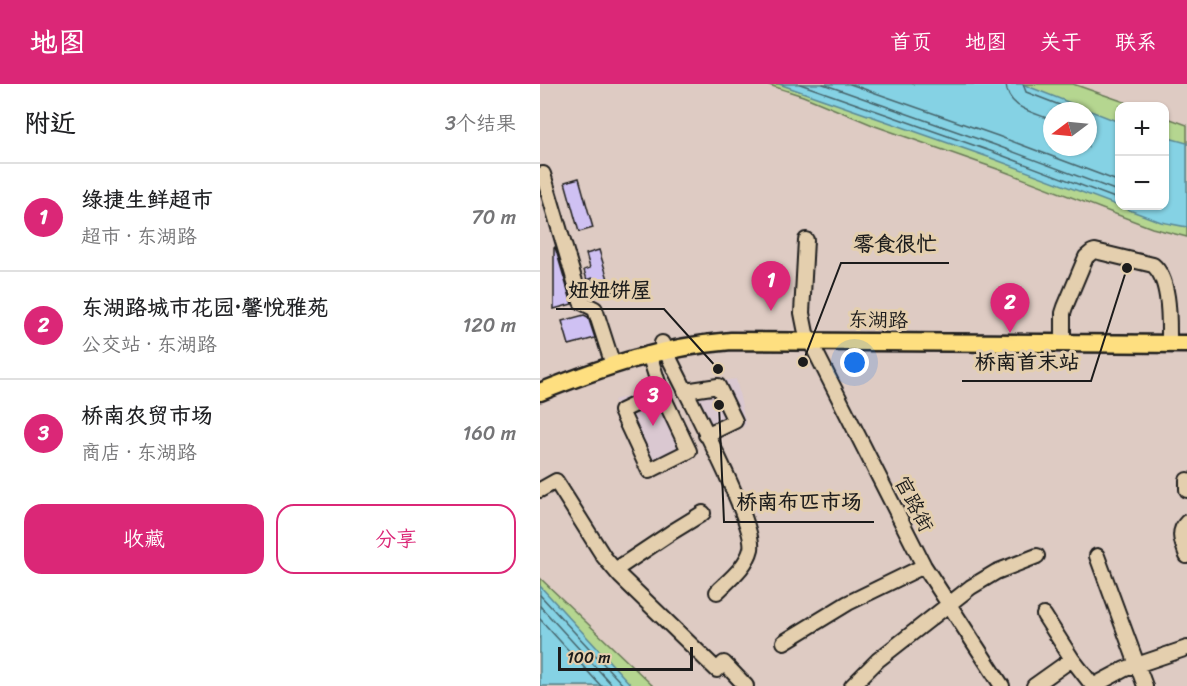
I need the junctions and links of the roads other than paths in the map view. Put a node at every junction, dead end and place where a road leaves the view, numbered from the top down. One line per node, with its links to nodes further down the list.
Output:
1 (543, 174): 9 (street)
2 (806, 240): 3 (street)
3 (807, 336): 4 (main road, 东湖路); 7 (main road, 东湖路); 8 (main road, 东湖路); 22 (street, 官路街)
4 (1063, 337): 5 (main road, 东湖路); 5 (street)
5 (1169, 338): 6 (main road, 东湖路)
6 (1187, 338)
7 (1187, 344)
8 (659, 348): 9 (main road, 东湖路); 11 (street); 12 (street)
9 (612, 361): 10 (main road, 东湖路)
10 (540, 388)
11 (686, 391): 13 (street); 13 (street)
12 (660, 392): 12 (street)
13 (706, 435): 24 (street)
14 (1187, 480): 16 (street)
15 (540, 489): 23 (street)
16 (1187, 490)
17 (703, 513): 23 (street)
18 (1187, 522): 21 (street)
19 (1097, 555): 30 (street)
20 (1037, 556): 25 (street)
21 (1187, 556)
22 (924, 566): 25 (street, 官路街); 27 (street)
23 (615, 570): 31 (street)
24 (717, 592)
25 (948, 604): 32 (street); 33 (street, 官路街)
26 (1044, 615): 29 (street)
27 (784, 642)
28 (1187, 648): 30 (street)
29 (1072, 659): 30 (street); 34 (street)
30 (1137, 664): 35 (street)
31 (746, 686)
32 (852, 686)
33 (1002, 686)
34 (1034, 686)
35 (1145, 686)

